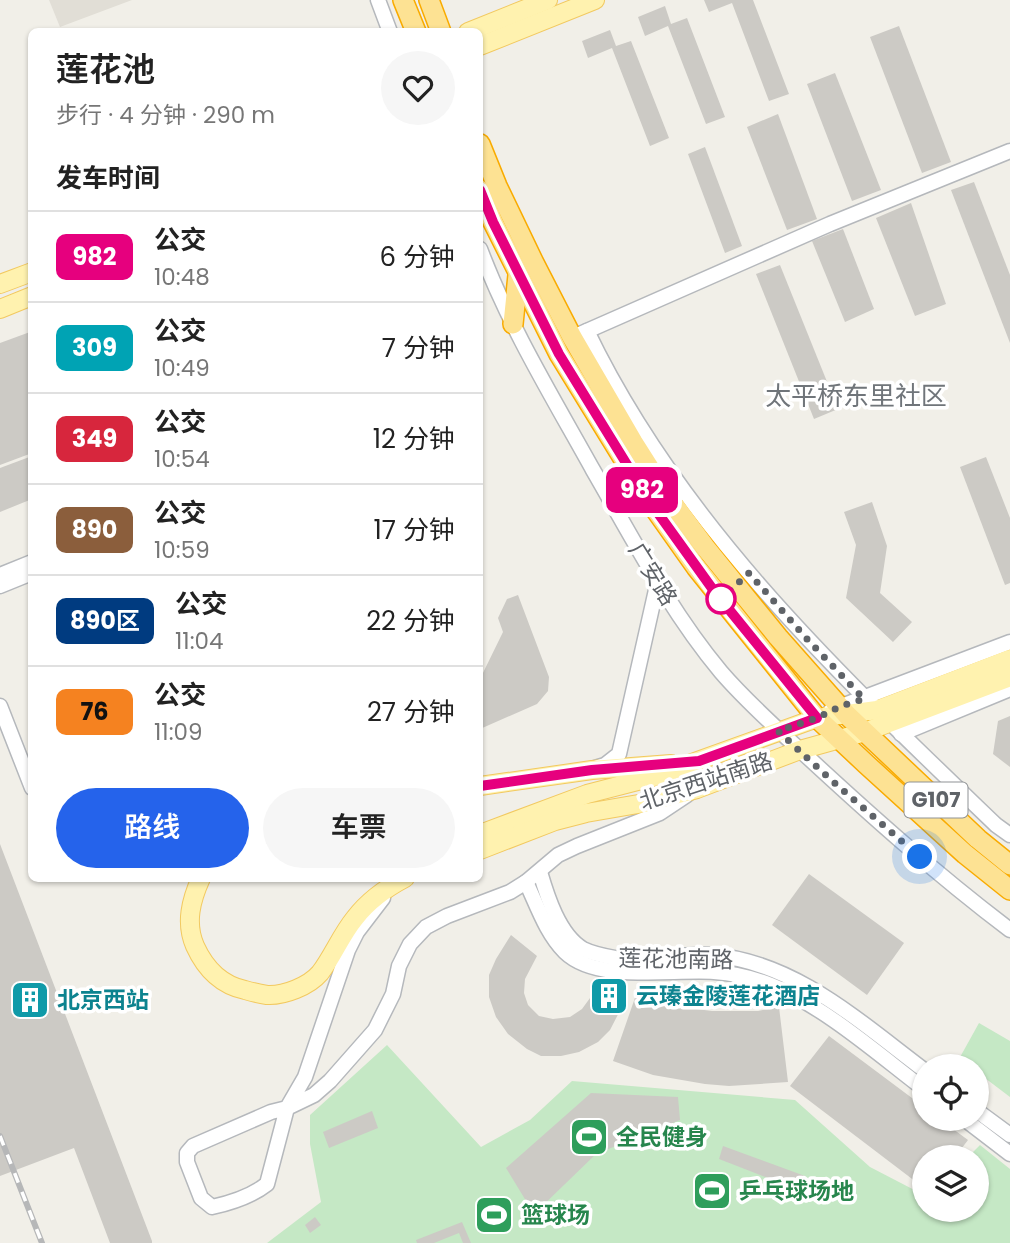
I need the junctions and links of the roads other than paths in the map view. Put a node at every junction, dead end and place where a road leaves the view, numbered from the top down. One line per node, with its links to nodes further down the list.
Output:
1 (378, 0): 6 (street)
2 (403, 0): 7 (highway)
3 (429, 0): 8 (highway)
4 (548, 0): 9 (main road)
5 (595, 0): 10 (main road)
6 (388, 28)
7 (414, 28)
8 (440, 28)
9 (478, 28)
10 (483, 45)
11 (483, 151): 21 (highway, G107)
12 (1010, 151): 21 (street)
13 (483, 197): 16 (highway, 广安路 / G107)
14 (483, 258): 20 (street, 广安路)
15 (28, 274): 17 (main road)
16 (518, 274): 20 (highway); 36 (highway, 广安路 / G107)
17 (0, 284)
18 (28, 298): 19 (main road)
19 (0, 309)
20 (513, 324): 27 (street, 广安路)
21 (580, 334): 34 (highway, G107); 35 (street)
22 (28, 556): 24 (street)
23 (28, 564): 25 (street)
24 (0, 566)
25 (0, 575)
26 (28, 575): 28 (street)
27 (658, 581): 37 (street, 广安路); 42 (street)
28 (0, 586)
29 (1010, 642): 35 (street, 北京西站南路)
30 (1010, 659): 35 (main road, 北京西站南路)
31 (1010, 677): 35 (main road, 北京西站南路)
32 (1010, 689): 35 (street, 北京西站南路)
33 (0, 706): 43 (street)
34 (844, 710): 35 (main road, 北京西站南路); 36 (main road, 北京西站南路); 38 (highway, G107)
35 (883, 716): 38 (main road, 北京西站南路); 47 (street)
36 (817, 718): 37 (main road, 北京西站南路); 39 (highway, 广安路 / G107)
37 (778, 731): 40 (street, 广安路); 41 (main road, 北京西站南路)
38 (865, 732): 39 (main road, 北京西站南路); 49 (highway, G107)
39 (839, 739): 40 (main road, 北京西站南路); 54 (highway, 广安路 / G107)
40 (800, 750): 45 (main road, 北京西站南路); 55 (street)
41 (699, 761): 42 (main road); 46 (main road, 北京西站南路)
42 (592, 770): 44 (main road)
43 (28, 778)
44 (483, 786)
45 (697, 789): 48 (main road, 北京西站南路); 50 (street)
46 (483, 833)
47 (1010, 835)
48 (483, 849)
49 (1010, 865)
50 (540, 872): 53 (street); 56 (street, 莲花池南路)
51 (199, 882): 52 (main road)
52 (398, 882): 58 (street)
53 (526, 882): 57 (street, 莲花池南路); 58 (street)
54 (1010, 890)
55 (1010, 930)
56 (912, 1061)
57 (912, 1080)
58 (287, 1108): 58 (street)
59 (989, 1120): 61 (street)
60 (980, 1131): 62 (street)
61 (1010, 1135)
62 (1010, 1154)

